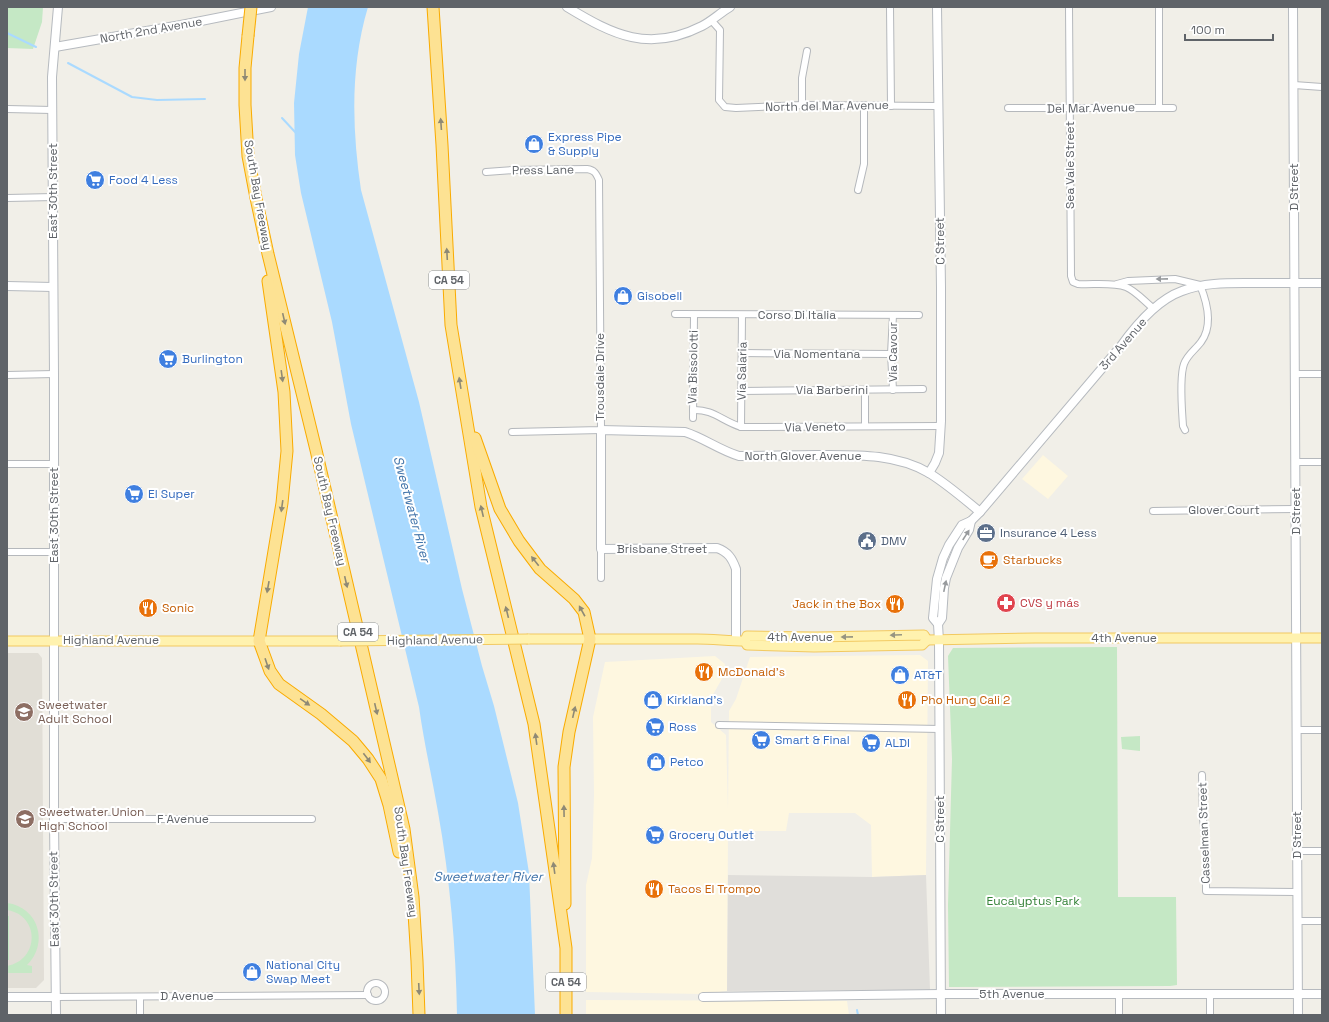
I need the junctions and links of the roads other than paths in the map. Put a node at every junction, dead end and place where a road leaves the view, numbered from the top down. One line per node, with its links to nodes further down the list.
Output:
1 (252, 7): 32 (highway, South Bay Freeway / CA 54, one-way to 32, bridge)
2 (271, 7): 13 (street, North 2nd Avenue)
3 (433, 7): 55 (highway, CA 54, one-way to 3)
4 (567, 7): 12 (street)
5 (730, 7): 12 (street)
6 (890, 7): 19 (street)
7 (937, 7): 20 (street, C Street)
8 (1069, 7): 23 (street, Sea Vale Street)
9 (1159, 7): 21 (street)
10 (1293, 7): 15 (street, D Street)
11 (58, 11): 13 (street, East 30th Street)
12 (712, 21): 17 (street, North del Mar Avenue)
13 (55, 47): 26 (street, East 30th Street)
14 (807, 51): 17 (street)
15 (1294, 85): 16 (street); 33 (street, D Street)
16 (1322, 87)
17 (802, 105): 18 (street, North del Mar Avenue)
18 (864, 106): 19 (street, North del Mar Avenue); 29 (street)
19 (890, 106): 20 (street, North del Mar Avenue)
20 (937, 106): 59 (street, C Street)
21 (1159, 107): 23 (street, Del Mar Avenue); 24 (street, Del Mar Avenue)
22 (1008, 108): 23 (street, Del Mar Avenue)
23 (1070, 108): 35 (street, Sea Vale Street)
24 (1173, 108)
25 (7, 109): 26 (street)
26 (52, 110): 30 (street, East 30th Street)
27 (486, 172): 28 (street, Press Lane)
28 (597, 175): 61 (street, Trousdale Drive)
29 (858, 190)
30 (54, 197): 31 (street); 38 (street, East 30th Street)
31 (7, 198)
32 (268, 254): 82 (highway, one-way to 82); 98 (highway, South Bay Freeway / CA 54, one-way to 98)
33 (1295, 283): 34 (street, 3rd Avenue); 36 (street, 3rd Avenue); 48 (street, D Street)
34 (1322, 284)
35 (1114, 285): 36 (street, Sea Vale Street, one-way to 35); 39 (street, Sea Vale Street)
36 (1200, 285): 39 (street, 3rd Avenue); 62 (street)
37 (7, 286): 38 (street)
38 (53, 287): 47 (street, East 30th Street)
39 (1154, 309): 71 (street, 3rd Avenue)
40 (675, 314): 41 (street, Corso Di Italia)
41 (694, 315): 42 (street, Corso Di Italia); 56 (street, Via Bissolotti)
42 (742, 315): 43 (street, Corso Di Italia); 45 (street, Via Salaria)
43 (893, 315): 44 (street, Corso Di Italia); 46 (street, Via Cavour)
44 (919, 315)
45 (742, 353): 46 (street, Via Nomentana); 54 (street, Via Salaria)
46 (891, 354): 53 (street, Via Cavour)
47 (54, 374): 50 (street); 67 (street, East 30th Street)
48 (1295, 374): 49 (street); 64 (street, D Street)
49 (1322, 374)
50 (7, 375)
51 (923, 389): 53 (street, Via Barberini)
52 (865, 390): 53 (street, Via Barberini); 54 (street, Via Barberini); 58 (street)
53 (893, 390)
54 (741, 391): 60 (street, Via Salaria)
55 (464, 405): 76 (highway, one-way to 55); 97 (highway, CA 54, one-way to 55)
56 (693, 410): 57 (street, Via Bissolotti); 60 (street, Via Veneto)
57 (693, 418)
58 (865, 426): 59 (street, Via Veneto); 60 (street, Via Veneto)
59 (940, 426): 68 (street, C Street)
60 (741, 427)
61 (601, 430): 63 (street, North Glover Avenue); 68 (street, North Glover Avenue); 72 (street, Trousdale Drive)
62 (1185, 430)
63 (512, 432)
64 (1296, 462): 65 (street); 69 (street, D Street)
65 (1322, 462)
66 (7, 464): 67 (street)
67 (54, 464): 74 (street, East 30th Street)
68 (929, 473): 71 (street, North Glover Avenue)
69 (1296, 510): 70 (street, Glover Court); 77 (street, D Street)
70 (1153, 511)
71 (980, 512): 84 (street, C Street)
72 (601, 549): 75 (street, Trousdale Drive); 83 (street, Brisbane Street)
73 (7, 552): 74 (street)
74 (54, 552): 80 (street, East 30th Street)
75 (601, 578)
76 (590, 638): 79 (main road, Highland Avenue); 82 (main road, Highland Avenue, bridge); 97 (highway, one-way to 76)
77 (1296, 638): 78 (main road, 4th Avenue); 84 (main road, 4th Avenue); 87 (street, D Street)
78 (1322, 638)
79 (719, 639): 83 (main road, 4th Avenue)
80 (54, 640): 81 (main road, Highland Avenue); 82 (main road, Highland Avenue); 90 (street, East 30th Street)
81 (7, 641)
82 (259, 641): 98 (highway, one-way to 98)
83 (740, 641): 84 (main road, 4th Avenue)
84 (939, 641): 86 (street, C Street)
85 (719, 725): 86 (street)
86 (940, 729): 100 (street, C Street)
87 (1297, 730): 88 (street); 92 (street, D Street)
88 (1322, 730)
89 (1202, 775): 94 (street, Casselman Street)
90 (54, 819): 91 (street, F Avenue); 107 (street, East 30th Street)
91 (312, 819)
92 (1297, 851): 93 (street); 94 (street, D Street)
93 (1322, 851)
94 (1298, 892): 95 (street, D Street)
95 (1298, 921): 96 (street); 102 (street, D Street)
96 (1322, 921)
97 (566, 948): 112 (highway, CA 54)
98 (417, 961): 111 (highway, South Bay Freeway / CA 54, one-way to 111)
99 (1210, 993): 101 (street, 5th Avenue); 102 (street, 5th Avenue); 115 (street)
100 (941, 994): 101 (street, 5th Avenue); 105 (street, 5th Avenue); 113 (street, C Street)
101 (1119, 994): 114 (street)
102 (1298, 994): 103 (street, 5th Avenue); 116 (street, D Street)
103 (1322, 994)
104 (368, 995): 108 (street, D Avenue)
105 (703, 996)
106 (7, 997): 107 (street, D Avenue)
107 (56, 997): 108 (street, D Avenue); 109 (street, East 30th Street)
108 (140, 997): 110 (street)
109 (56, 1015)
110 (140, 1015)
111 (419, 1015)
112 (566, 1015)
113 (941, 1015)
114 (1120, 1015)
115 (1210, 1015)
116 (1298, 1015)

